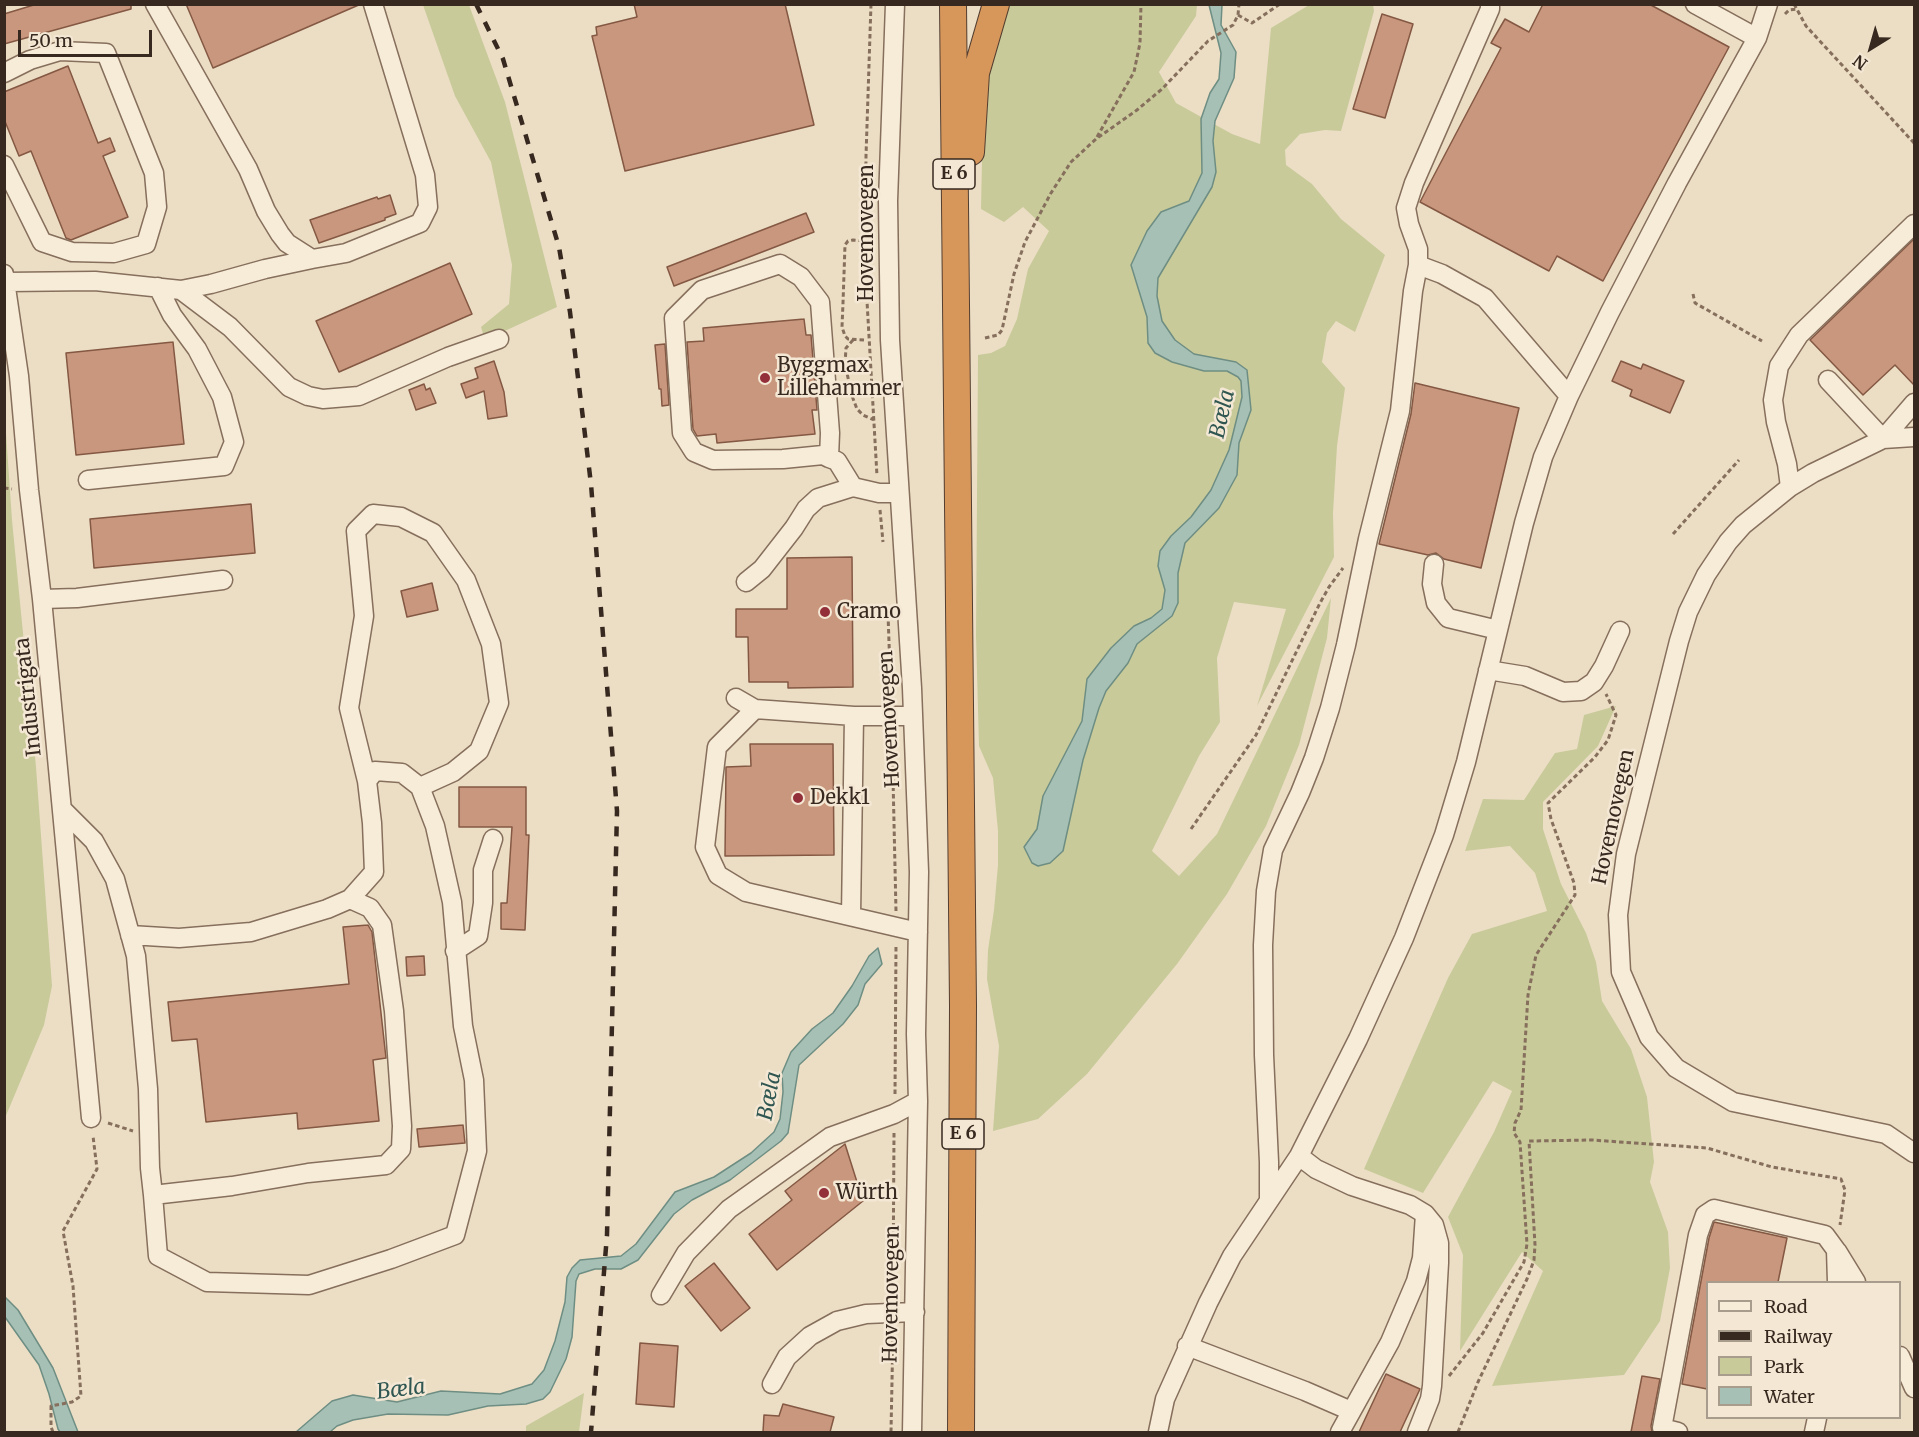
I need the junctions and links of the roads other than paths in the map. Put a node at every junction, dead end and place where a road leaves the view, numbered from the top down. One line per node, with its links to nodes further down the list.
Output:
1 (155, 4): 14 (street)
2 (373, 4): 14 (street)
3 (895, 4): 30 (street, Hovemovegen)
4 (939, 4): 32 (highway)
5 (953, 4): 20 (highway, E 6)
6 (996, 4): 20 (highway)
7 (1490, 4): 15 (street)
8 (1695, 4): 10 (street)
9 (1768, 4): 10 (street)
10 (1757, 38): 22 (street)
11 (4, 73): 12 (street)
12 (4, 165)
13 (1914, 224): 29 (street)
14 (312, 259): 18 (street)
15 (1418, 265): 22 (street); 57 (street)
16 (6, 278): 17 (street); 35 (street, Industrigata)
17 (158, 288): 18 (street); 27 (street)
18 (181, 290): 19 (street)
19 (499, 339)
20 (957, 343): 32 (highway, E 6)
21 (1828, 380): 25 (street)
22 (1569, 396): 36 (street)
23 (1914, 403): 25 (street, Hovemovegen)
24 (1914, 437): 25 (street, Hovemovegen)
25 (1883, 439): 29 (street, Hovemovegen)
26 (829, 458): 26 (street); 28 (street)
27 (88, 480)
28 (853, 487): 30 (street); 34 (street)
29 (1790, 487): 54 (street, Hovemovegen)
30 (899, 493): 42 (street, Hovemovegen)
31 (1434, 564): 36 (street)
32 (958, 578): 70 (highway, E 6)
33 (223, 580): 35 (street)
34 (746, 582)
35 (42, 599): 45 (street, Industrigata)
36 (1498, 630): 38 (street)
37 (1620, 631): 38 (street)
38 (1488, 670): 55 (street)
39 (736, 698): 40 (street)
40 (755, 709): 41 (street); 48 (street)
41 (854, 716): 42 (street); 48 (street)
42 (913, 716): 49 (street, Hovemovegen)
43 (366, 781): 44 (street); 44 (street); 47 (street)
44 (420, 787): 51 (street)
45 (63, 810): 50 (street); 53 (street, Industrigata)
46 (494, 839): 51 (street)
47 (350, 899): 50 (street); 56 (street)
48 (851, 916): 49 (street)
49 (918, 932): 52 (street, Hovemovegen)
50 (130, 935): 56 (street)
51 (455, 951): 56 (street)
52 (918, 1101): 62 (street); 63 (street, Hovemovegen)
53 (91, 1118)
54 (1914, 1153)
55 (1299, 1156): 57 (street); 58 (street)
56 (153, 1195)
57 (1269, 1201): 64 (street)
58 (1425, 1214): 68 (street); 73 (street)
59 (1836, 1250): 60 (street); 61 (street); 74 (street)
60 (1837, 1281)
61 (1855, 1281)
62 (662, 1295)
63 (915, 1312): 66 (street); 69 (street, Hovemovegen)
64 (1187, 1346): 68 (street); 71 (street)
65 (1901, 1360): 67 (street)
66 (772, 1384)
67 (1914, 1388)
68 (1351, 1412): 72 (street)
69 (912, 1432)
70 (962, 1432)
71 (1158, 1432)
72 (1340, 1432)
73 (1417, 1432)
74 (1678, 1432)

